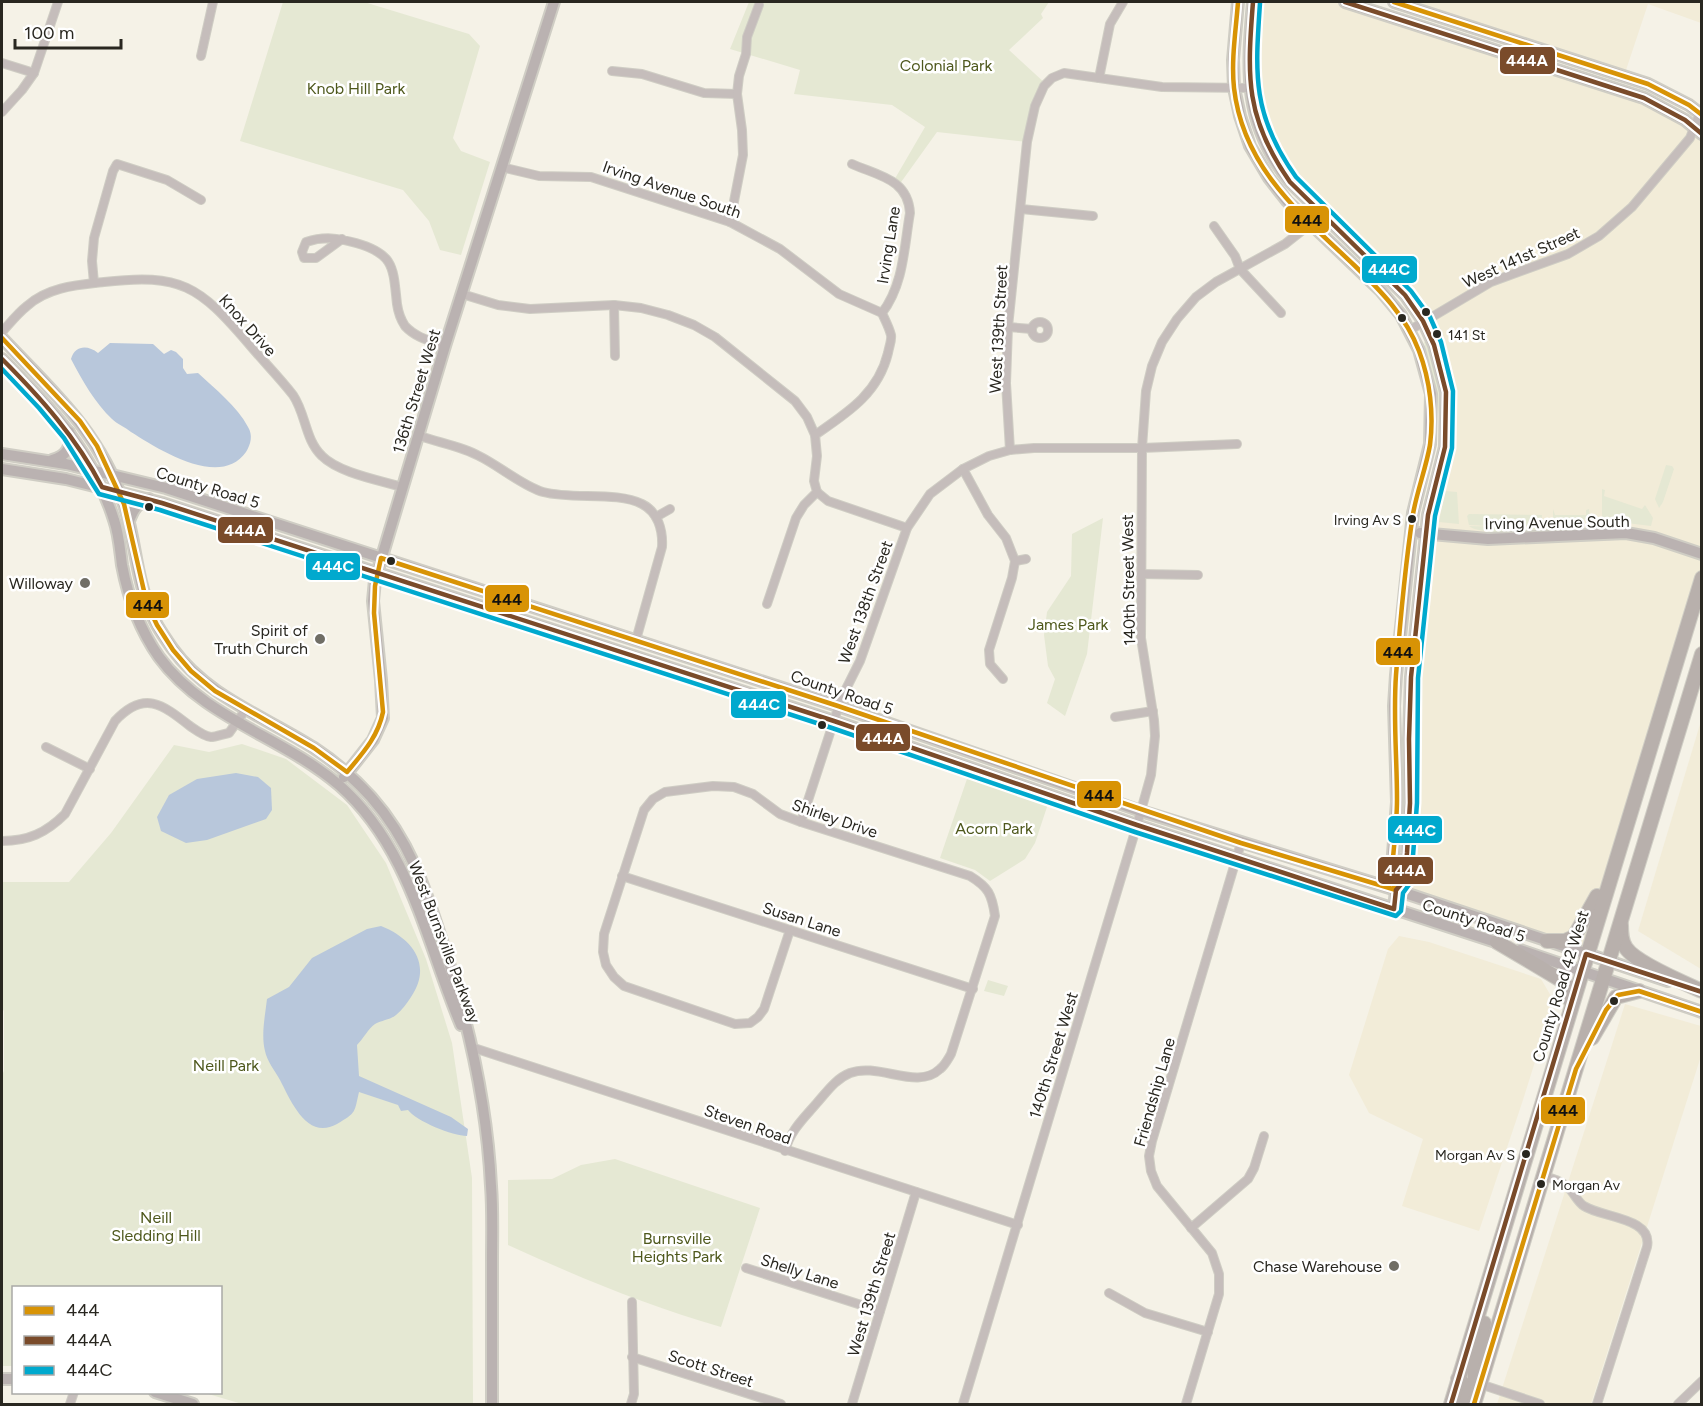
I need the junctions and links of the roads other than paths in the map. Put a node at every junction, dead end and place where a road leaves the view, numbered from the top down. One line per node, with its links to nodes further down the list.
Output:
1 (58, 2): 16 (street)
2 (213, 2): 13 (street)
3 (554, 2): 25 (main road, 136th Street West)
4 (1123, 2): 17 (street)
5 (1238, 2): 18 (main road)
6 (1253, 2): 19 (main road)
7 (1345, 2): 12 (main road)
8 (1394, 2): 11 (main road)
9 (1436, 3): 11 (main road)
10 (759, 5): 20 (street)
11 (1432, 14): 12 (main road); 22 (main road)
12 (1427, 27): 23 (main road)
13 (201, 56)
14 (2, 63): 16 (street)
15 (612, 71): 20 (street)
16 (34, 73): 21 (street)
17 (1099, 78): 18 (street); 27 (street, West 139th Street)
18 (1234, 88): 19 (street); 31 (main road)
19 (1250, 88): 28 (main road)
20 (737, 94): 30 (street)
21 (2, 112)
22 (1701, 114): 23 (street, West 141st Street)
23 (1698, 131): 40 (street, West 141st Street)
24 (852, 164): 38 (street, Irving Lane)
25 (501, 167): 30 (street, Irving Avenue South); 36 (main road, 136th Street West)
26 (201, 200): 35 (street)
27 (1021, 209): 29 (street); 41 (street, West 139th Street)
28 (1323, 214): 31 (street, 140th Street West); 40 (main road)
29 (1094, 216)
30 (730, 222): 38 (street, Irving Avenue South)
31 (1312, 225): 34 (street, 140th Street West); 43 (main road)
32 (1214, 226): 34 (street)
33 (342, 239): 33 (street); 46 (street)
34 (1240, 269): 39 (street); 53 (street, 140th Street West)
35 (94, 283): 44 (street, Knox Drive); 62 (street, Knox Drive)
36 (462, 294): 37 (street); 46 (main road, 136th Street West)
37 (614, 305): 47 (street); 51 (street)
38 (882, 313): 51 (street)
39 (1281, 313)
40 (1423, 321): 43 (street, West 141st Street); 71 (main road)
41 (1008, 327): 42 (street); 54 (street, West 139th Street)
42 (1032, 329)
43 (1410, 330): 70 (main road)
44 (2, 332)
45 (2, 338): 60 (main road, West Burnsville Parkway)
46 (445, 346): 50 (main road, 136th Street West)
47 (615, 356)
48 (2, 359): 49 (main road, West Burnsville Parkway)
49 (68, 429): 56 (main road); 59 (main road, West Burnsville Parkway)
50 (419, 433): 62 (main road, 136th Street West); 67 (street)
51 (815, 435): 64 (street)
52 (1237, 444): 53 (street)
53 (1142, 448): 54 (street, West 138th Street); 77 (street, 140th Street West)
54 (1010, 450): 58 (street, West 138th Street)
55 (2, 454): 56 (main road, County Road 5)
56 (50, 461): 59 (main road, County Road 5)
57 (2, 469): 61 (main road, County Road 5)
58 (963, 469): 69 (street, West 138th Street); 75 (street)
59 (94, 470): 60 (main road, County Road 5); 61 (main road, West Burnsville Parkway)
60 (112, 474): 63 (main road, West Burnsville Parkway); 73 (main road, County Road 5)
61 (102, 487): 63 (main road, County Road 5); 82 (main road, West Burnsville Parkway)
62 (402, 487): 73 (main road, 136th Street West)
63 (118, 490): 65 (main road, County Road 5); 68 (main road, West Burnsville Parkway)
64 (817, 492): 69 (street); 81 (street)
65 (149, 499): 68 (main road); 76 (main road, County Road 5)
66 (670, 508): 67 (street)
67 (656, 517): 83 (street)
68 (129, 521): 80 (main road, West Burnsville Parkway)
69 (907, 528): 86 (street, West 138th Street)
70 (1411, 532): 71 (main road, Irving Avenue South); 104 (main road)
71 (1426, 533): 72 (main road, Irving Avenue South); 104 (main road)
72 (1701, 554)
73 (381, 558): 76 (main road, 136th Street West); 83 (main road, County Road 5)
74 (1026, 559): 75 (street)
75 (1015, 561): 85 (street)
76 (377, 572): 90 (main road, County Road 5); 94 (main road, 136th Street West)
77 (1141, 574): 78 (street); 88 (street, 140th Street West)
78 (1198, 574)
79 (1701, 578): 102 (highway, County Road 42 West)
80 (147, 604): 82 (main road); 87 (main road, West Burnsville Parkway)
81 (767, 604)
82 (134, 609): 91 (main road, West Burnsville Parkway)
83 (636, 640): 86 (main road, County Road 5)
84 (1701, 654): 106 (highway)
85 (1003, 679)
86 (838, 706): 90 (street, West 138th Street); 96 (main road, County Road 5)
87 (246, 709): 91 (street); 94 (main road, West Burnsville Parkway)
88 (1153, 711): 89 (street); 96 (street, 140th Street West)
89 (1115, 717)
90 (834, 721): 97 (street, West 138th Street); 98 (main road, County Road 5)
91 (238, 722): 93 (street); 95 (main road, West Burnsville Parkway)
92 (46, 747): 93 (street)
93 (90, 769): 99 (street)
94 (346, 772): 95 (main road, 136th Street West); 119 (main road, West Burnsville Parkway)
95 (339, 785): 119 (main road, West Burnsville Parkway)
96 (1141, 811): 98 (street, 140th Street West); 100 (main road, County Road 5)
97 (801, 822): 103 (street, Shirley Drive); 114 (street, Shirley Drive)
98 (1137, 825): 101 (main road, County Road 5); 125 (street, 140th Street West)
99 (2, 841)
100 (1241, 843): 101 (street, Friendship Lane); 104 (main road, County Road 5)
101 (1237, 858): 105 (main road, County Road 5); 126 (street, Friendship Lane)
102 (1616, 859): 108 (highway); 110 (highway, County Road 42 West)
103 (622, 876): 107 (street, Susan Lane); 107 (street, Shirley Drive)
104 (1396, 890): 105 (main road); 108 (main road, County Road 5)
105 (1394, 909): 109 (main road, County Road 5)
106 (1621, 920): 111 (highway); 116 (highway)
107 (790, 930): 114 (street, Susan Lane)
108 (1547, 941): 110 (main road, County Road 5)
109 (1497, 942): 112 (main road, County Road 5); 117 (highway)
110 (1586, 954): 111 (main road, County Road 5); 112 (highway, County Road 42 West)
111 (1608, 961): 113 (highway); 116 (main road, County Road 5)
112 (1581, 971): 113 (main road, County Road 5); 117 (highway, County Road 42 West)
113 (1603, 979): 115 (main road, County Road 5); 120 (highway)
114 (973, 989): 122 (street, Shirley Drive)
115 (1639, 991): 118 (main road, County Road 5); 120 (highway)
116 (1701, 992)
117 (1571, 1003): 127 (highway, County Road 42 West)
118 (1701, 1012)
119 (471, 1047): 122 (street, Steven Road); 139 (main road, West Burnsville Parkway)
120 (1576, 1069): 123 (highway)
121 (1264, 1136): 126 (street)
122 (785, 1151): 124 (street, Steven Road)
123 (1544, 1176): 136 (highway); 149 (street)
124 (916, 1192): 125 (street, Steven Road); 131 (street, West 139th Street)
125 (1018, 1225): 143 (street, 140th Street West)
126 (1191, 1228): 132 (street, Friendship Lane)
127 (1503, 1233): 134 (highway, County Road 42 West); 136 (highway)
128 (746, 1268): 131 (street, Shelly Lane)
129 (1109, 1293): 132 (street)
130 (632, 1302): 133 (street)
131 (880, 1311): 142 (street, West 139th Street)
132 (1208, 1332): 144 (street, Friendship Lane)
133 (632, 1357): 140 (street); 141 (street, Scott Street)
134 (1458, 1379): 145 (highway, County Road 42 West); 146 (highway)
135 (1701, 1381): 150 (street)
136 (1480, 1384): 147 (highway); 148 (street)
137 (161, 1394): 138 (main road)
138 (193, 1404)
139 (492, 1404)
140 (631, 1404)
141 (782, 1404)
142 (852, 1404)
143 (963, 1404)
144 (1186, 1404)
145 (1451, 1404)
146 (1464, 1404)
147 (1474, 1404)
148 (1540, 1404)
149 (1597, 1404)
150 (1678, 1404)

